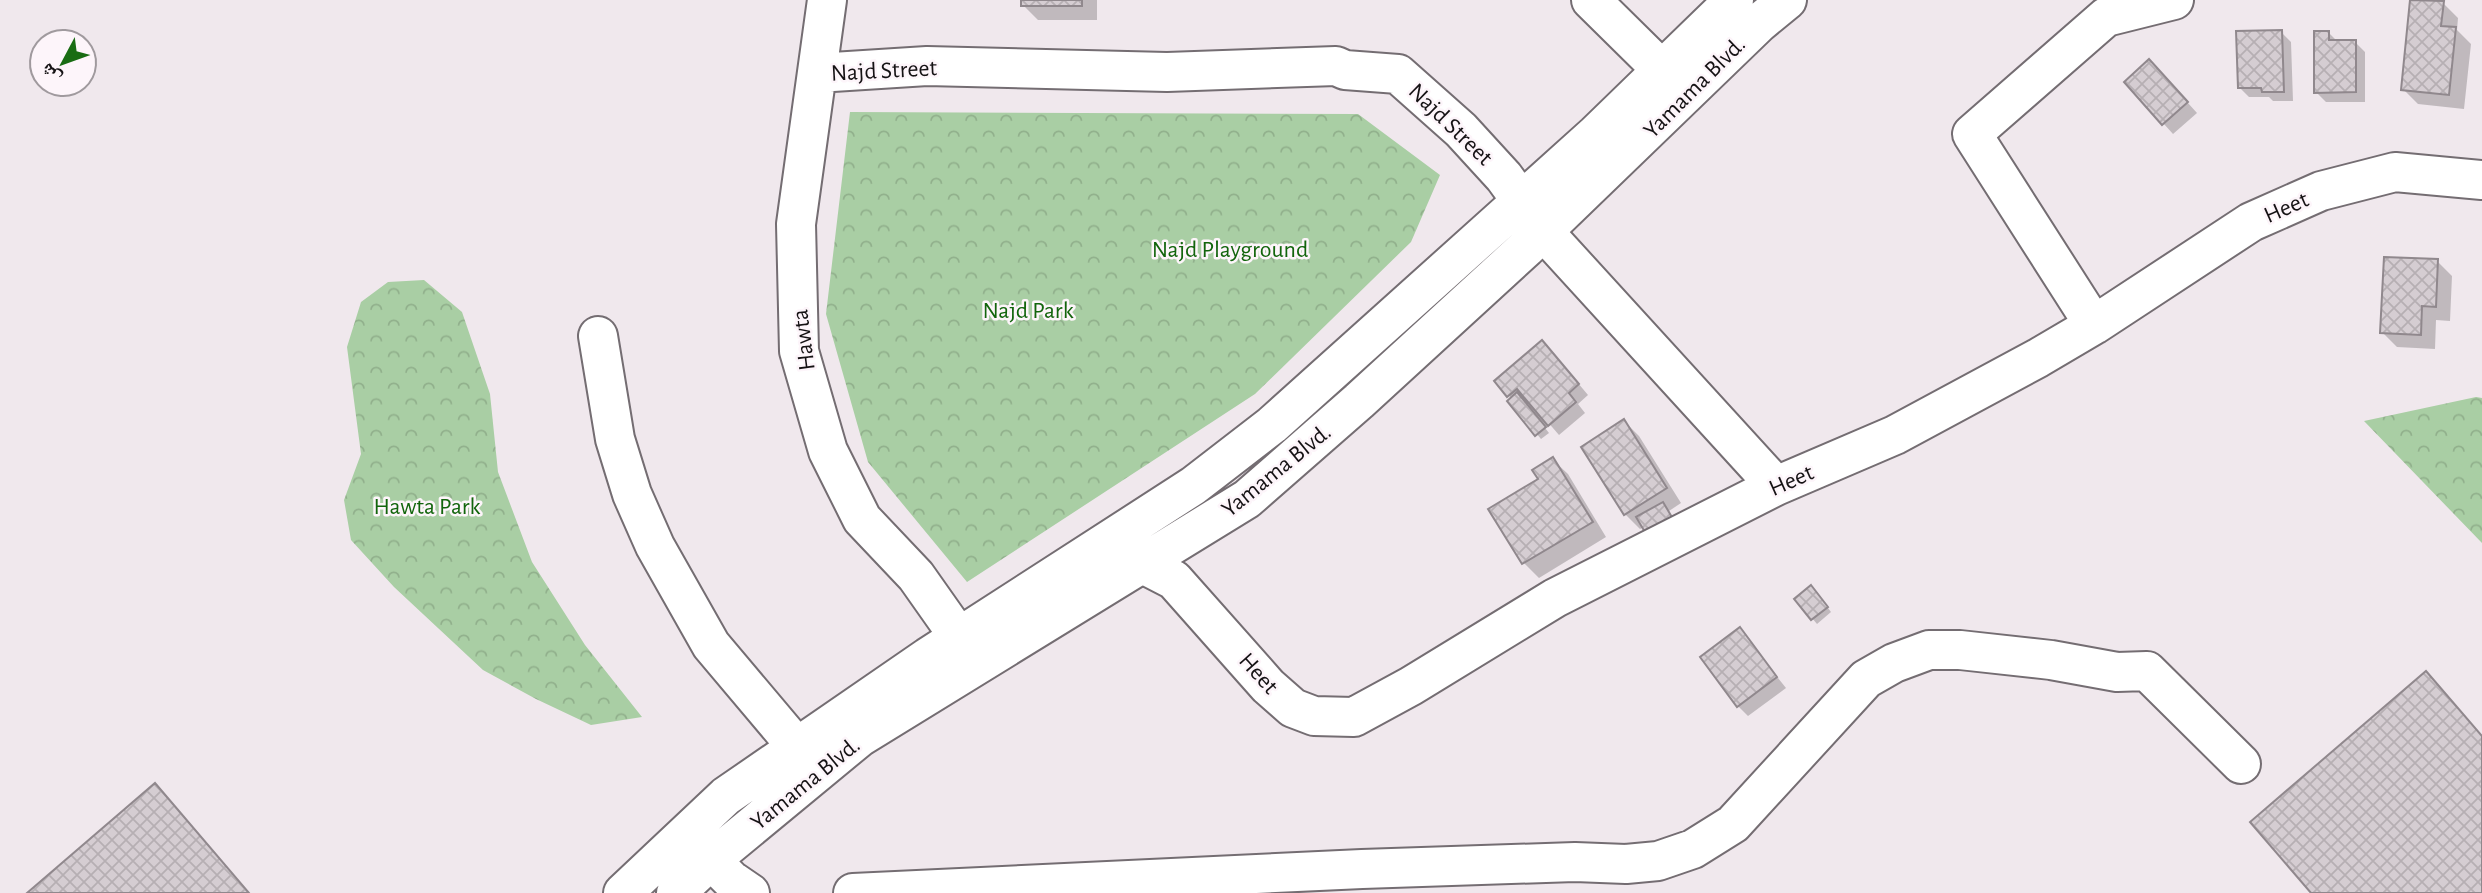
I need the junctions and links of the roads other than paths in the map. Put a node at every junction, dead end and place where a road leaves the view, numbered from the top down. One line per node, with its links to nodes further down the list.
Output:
1 (827, 0): 7 (street, Hawta)
2 (1591, 0): 6 (street)
3 (1734, 0): 6 (street, Yamama Blvd.)
4 (1787, 0): 10 (street, Yamama Blvd.)
5 (2174, 0): 11 (street)
6 (1662, 69): 9 (street, Yamama Blvd.)
7 (817, 73): 9 (street, Najd Street); 15 (street, Hawta)
8 (2482, 180): 11 (street, Heet)
9 (1521, 201): 10 (street, Najd Street); 15 (street, Yamama Blvd.)
10 (1544, 232): 13 (street, Najd Street); 14 (street, Yamama Blvd.)
11 (2094, 325): 13 (street, Heet)
12 (598, 336): 16 (street)
13 (1776, 486): 14 (street, Heet)
14 (1143, 564): 18 (street, Yamama Blvd.)
15 (959, 637): 16 (street, Yamama Blvd.)
16 (797, 747): 19 (street, Yamama Blvd.)
17 (2241, 764): 22 (street)
18 (711, 860): 20 (street, Yamama Blvd.); 21 (street)
19 (624, 893)
20 (677, 893)
21 (750, 893)
22 (853, 893)

